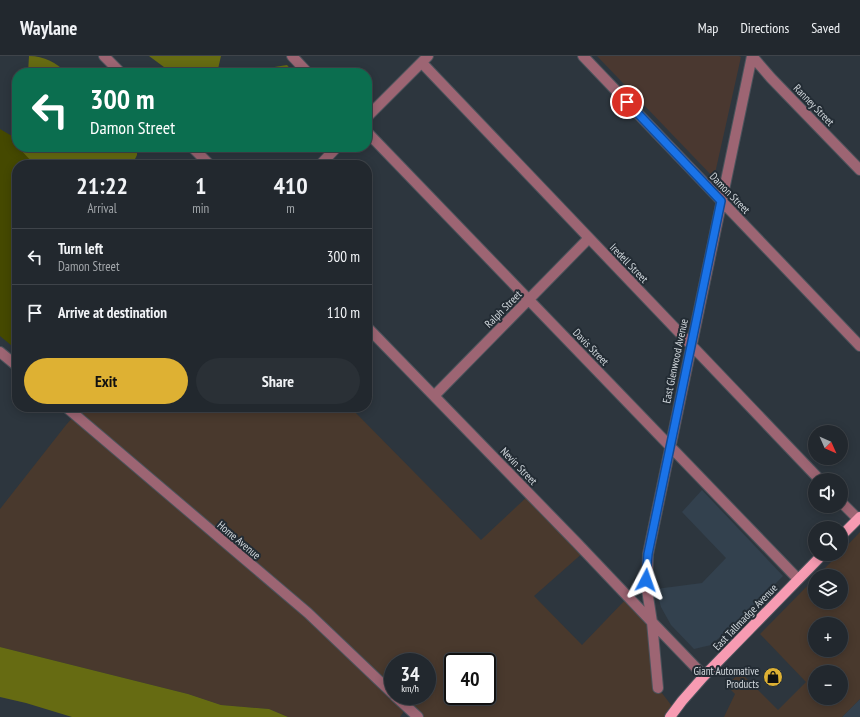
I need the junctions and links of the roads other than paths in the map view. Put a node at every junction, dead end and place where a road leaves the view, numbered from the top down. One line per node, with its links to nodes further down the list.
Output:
1 (104, 56): 6 (street)
2 (292, 56): 7 (street)
3 (583, 56): 15 (street, Damon Street)
4 (752, 56): 14 (street, Ranney Street); 15 (street, East Glenwood Avenue)
5 (425, 59): 8 (street); 16 (street, Iredell Street)
6 (116, 68)
7 (303, 68)
8 (372, 112)
9 (372, 137): 17 (street, Davis Street)
10 (197, 152): 12 (street)
11 (332, 152): 13 (street)
12 (205, 160)
13 (325, 160)
14 (860, 170)
15 (721, 201): 19 (street, East Glenwood Avenue); 20 (street, Damon Street)
16 (589, 238): 17 (street, Ralph Street); 19 (street, Iredell Street)
17 (529, 300): 23 (street, Ralph Street); 25 (street, Davis Street)
18 (372, 332): 23 (street, Nevin Street)
19 (691, 345): 25 (street, East Glenwood Avenue); 26 (street, Iredell Street)
20 (860, 346)
21 (0, 352): 22 (street)
22 (12, 362)
23 (434, 396): 32 (street, Nevin Street)
24 (80, 412): 34 (street, Home Avenue)
25 (670, 447): 31 (street, Davis Street); 32 (street, East Glenwood Avenue)
26 (813, 473)
27 (848, 508): 28 (street)
28 (859, 518): 29 (main road)
29 (848, 529)
30 (816, 561): 31 (main road, East Tallmadge Avenue)
31 (798, 580): 33 (main road, East Tallmadge Avenue)
32 (652, 622): 33 (street); 35 (street, East Glenwood Avenue)
33 (704, 676): 38 (main road, East Tallmadge Avenue)
34 (384, 685)
35 (658, 688)
36 (405, 705): 37 (street)
37 (418, 717)
38 (670, 717)

